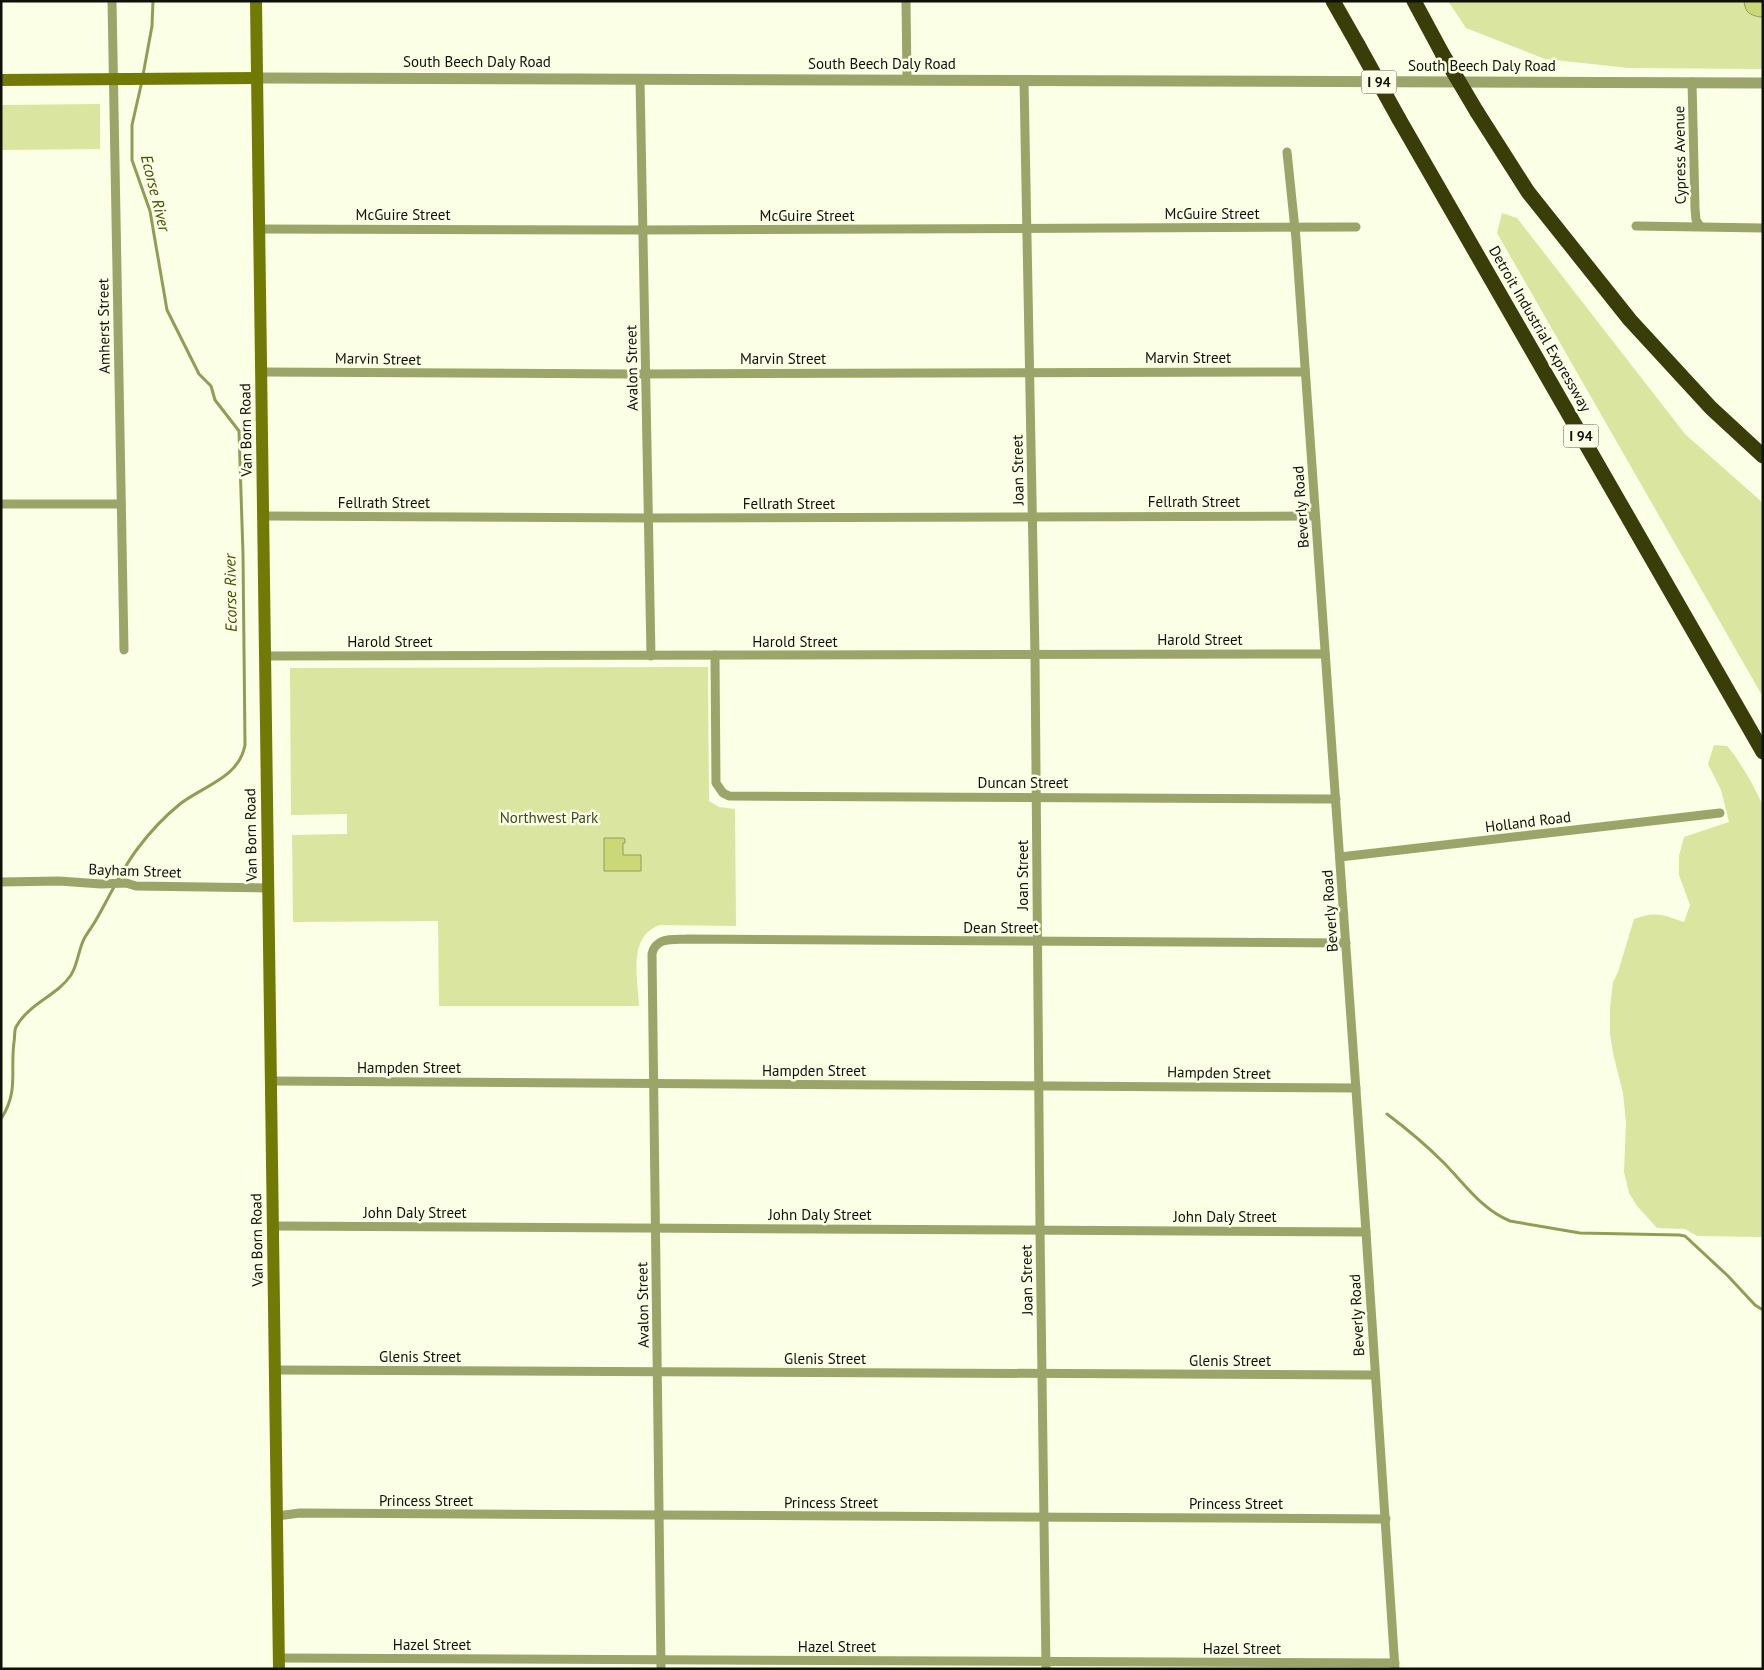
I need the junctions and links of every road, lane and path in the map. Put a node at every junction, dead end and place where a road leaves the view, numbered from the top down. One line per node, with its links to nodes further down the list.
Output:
1 (112, 1): 6 (street, Amherst Street)
2 (256, 1): 7 (main road, Van Born Road)
3 (906, 1): 10 (street)
4 (1333, 1): 40 (highway, Detroit Industrial Expressway / I 94, bridge)
5 (1414, 1): 27 (highway, bridge)
6 (113, 78): 7 (main road, South Beech Daly Road); 8 (main road, South Beech Daly Road); 29 (street, Amherst Street)
7 (257, 78): 9 (street, South Beech Daly Road); 20 (main road, Van Born Road)
8 (1, 80)
9 (640, 80): 10 (street, South Beech Daly Road); 22 (street, Avalon Street)
10 (907, 80): 11 (street, South Beech Daly Road)
11 (1024, 81): 12 (street, South Beech Daly Road); 21 (street, Joan Street)
12 (1692, 82): 13 (street, South Beech Daly Road); 16 (street, Cypress Avenue)
13 (1763, 83)
14 (1287, 152): 17 (street, Beverly Road)
15 (1636, 226): 16 (street)
16 (1700, 226): 19 (street)
17 (1295, 227): 18 (street, McGuire Street); 21 (street, McGuire Street); 25 (street, Beverly Road)
18 (1356, 227)
19 (1763, 228)
20 (259, 229): 22 (street, McGuire Street); 23 (main road, Van Born Road)
21 (1027, 229): 22 (street, McGuire Street); 24 (street, Joan Street)
22 (643, 230): 26 (street, Avalon Street)
23 (261, 372): 26 (street, Marvin Street); 30 (main road, Van Born Road)
24 (1030, 372): 25 (street, Marvin Street); 26 (street, Marvin Street); 31 (street, Joan Street)
25 (1305, 372): 32 (street, Beverly Road)
26 (645, 374): 33 (street, Avalon Street)
27 (1763, 456)
28 (1, 504): 29 (street)
29 (121, 504): 34 (street, Amherst Street)
30 (263, 516): 33 (street, Fellrath Street); 37 (main road, Van Born Road)
31 (1032, 516): 32 (street, Fellrath Street); 33 (street, Fellrath Street); 36 (street, Joan Street)
32 (1315, 516): 35 (street, Beverly Road)
33 (648, 518): 38 (street, Avalon Street)
34 (124, 650)
35 (1325, 654): 36 (street, Harold Street); 42 (street, Beverly Road)
36 (1035, 655): 39 (street, Harold Street); 41 (street, Joan Street)
37 (265, 656): 38 (street, Harold Street); 46 (main road, Van Born Road)
38 (651, 656): 39 (street, Harold Street)
39 (715, 656): 41 (street, Duncan Street)
40 (1763, 752)
41 (1036, 797): 42 (street, Duncan Street); 47 (street, Joan Street)
42 (1336, 799): 44 (street, Beverly Road)
43 (1720, 813): 44 (street, Holland Road)
44 (1340, 857): 49 (street, Beverly Road)
45 (1, 882): 46 (street, Bayham Street)
46 (268, 888): 50 (main road, Van Born Road)
47 (1038, 942): 48 (street, Dean Street); 49 (street, Dean Street); 52 (street, Joan Street)
48 (657, 943): 51 (street, Avalon Street)
49 (1346, 943): 53 (street, Beverly Road)
50 (271, 1081): 51 (street, Hampden Street); 54 (main road, Van Born Road)
51 (654, 1084): 52 (street, Hampden Street); 55 (street, Avalon Street)
52 (1038, 1085): 53 (street, Hampden Street); 56 (street, Joan Street)
53 (1356, 1088): 57 (street, Beverly Road)
54 (273, 1226): 55 (street, John Daly Street); 58 (main road, Van Born Road)
55 (656, 1228): 56 (street, John Daly Street); 59 (street, Avalon Street)
56 (1040, 1230): 57 (street, John Daly Street); 60 (street, Joan Street)
57 (1366, 1232): 61 (street, Beverly Road)
58 (275, 1370): 59 (street, Glenis Street); 62 (main road, Van Born Road)
59 (658, 1372): 60 (street, Glenis Street); 63 (street, Avalon Street)
60 (1042, 1374): 61 (street, Glenis Street); 64 (street, Joan Street)
61 (1375, 1375): 65 (street, Beverly Road)
62 (277, 1516): 63 (street, Princess Street); 66 (main road, Van Born Road)
63 (660, 1516): 64 (street, Princess Street); 67 (street, Avalon Street)
64 (1044, 1518): 65 (street, Princess Street); 68 (street, Joan Street)
65 (1386, 1519): 69 (street, Beverly Road)
66 (279, 1663): 67 (street, Hazel Street)
67 (661, 1664): 68 (street, Hazel Street)
68 (1046, 1665): 69 (street, Hazel Street)
69 (1395, 1666)

